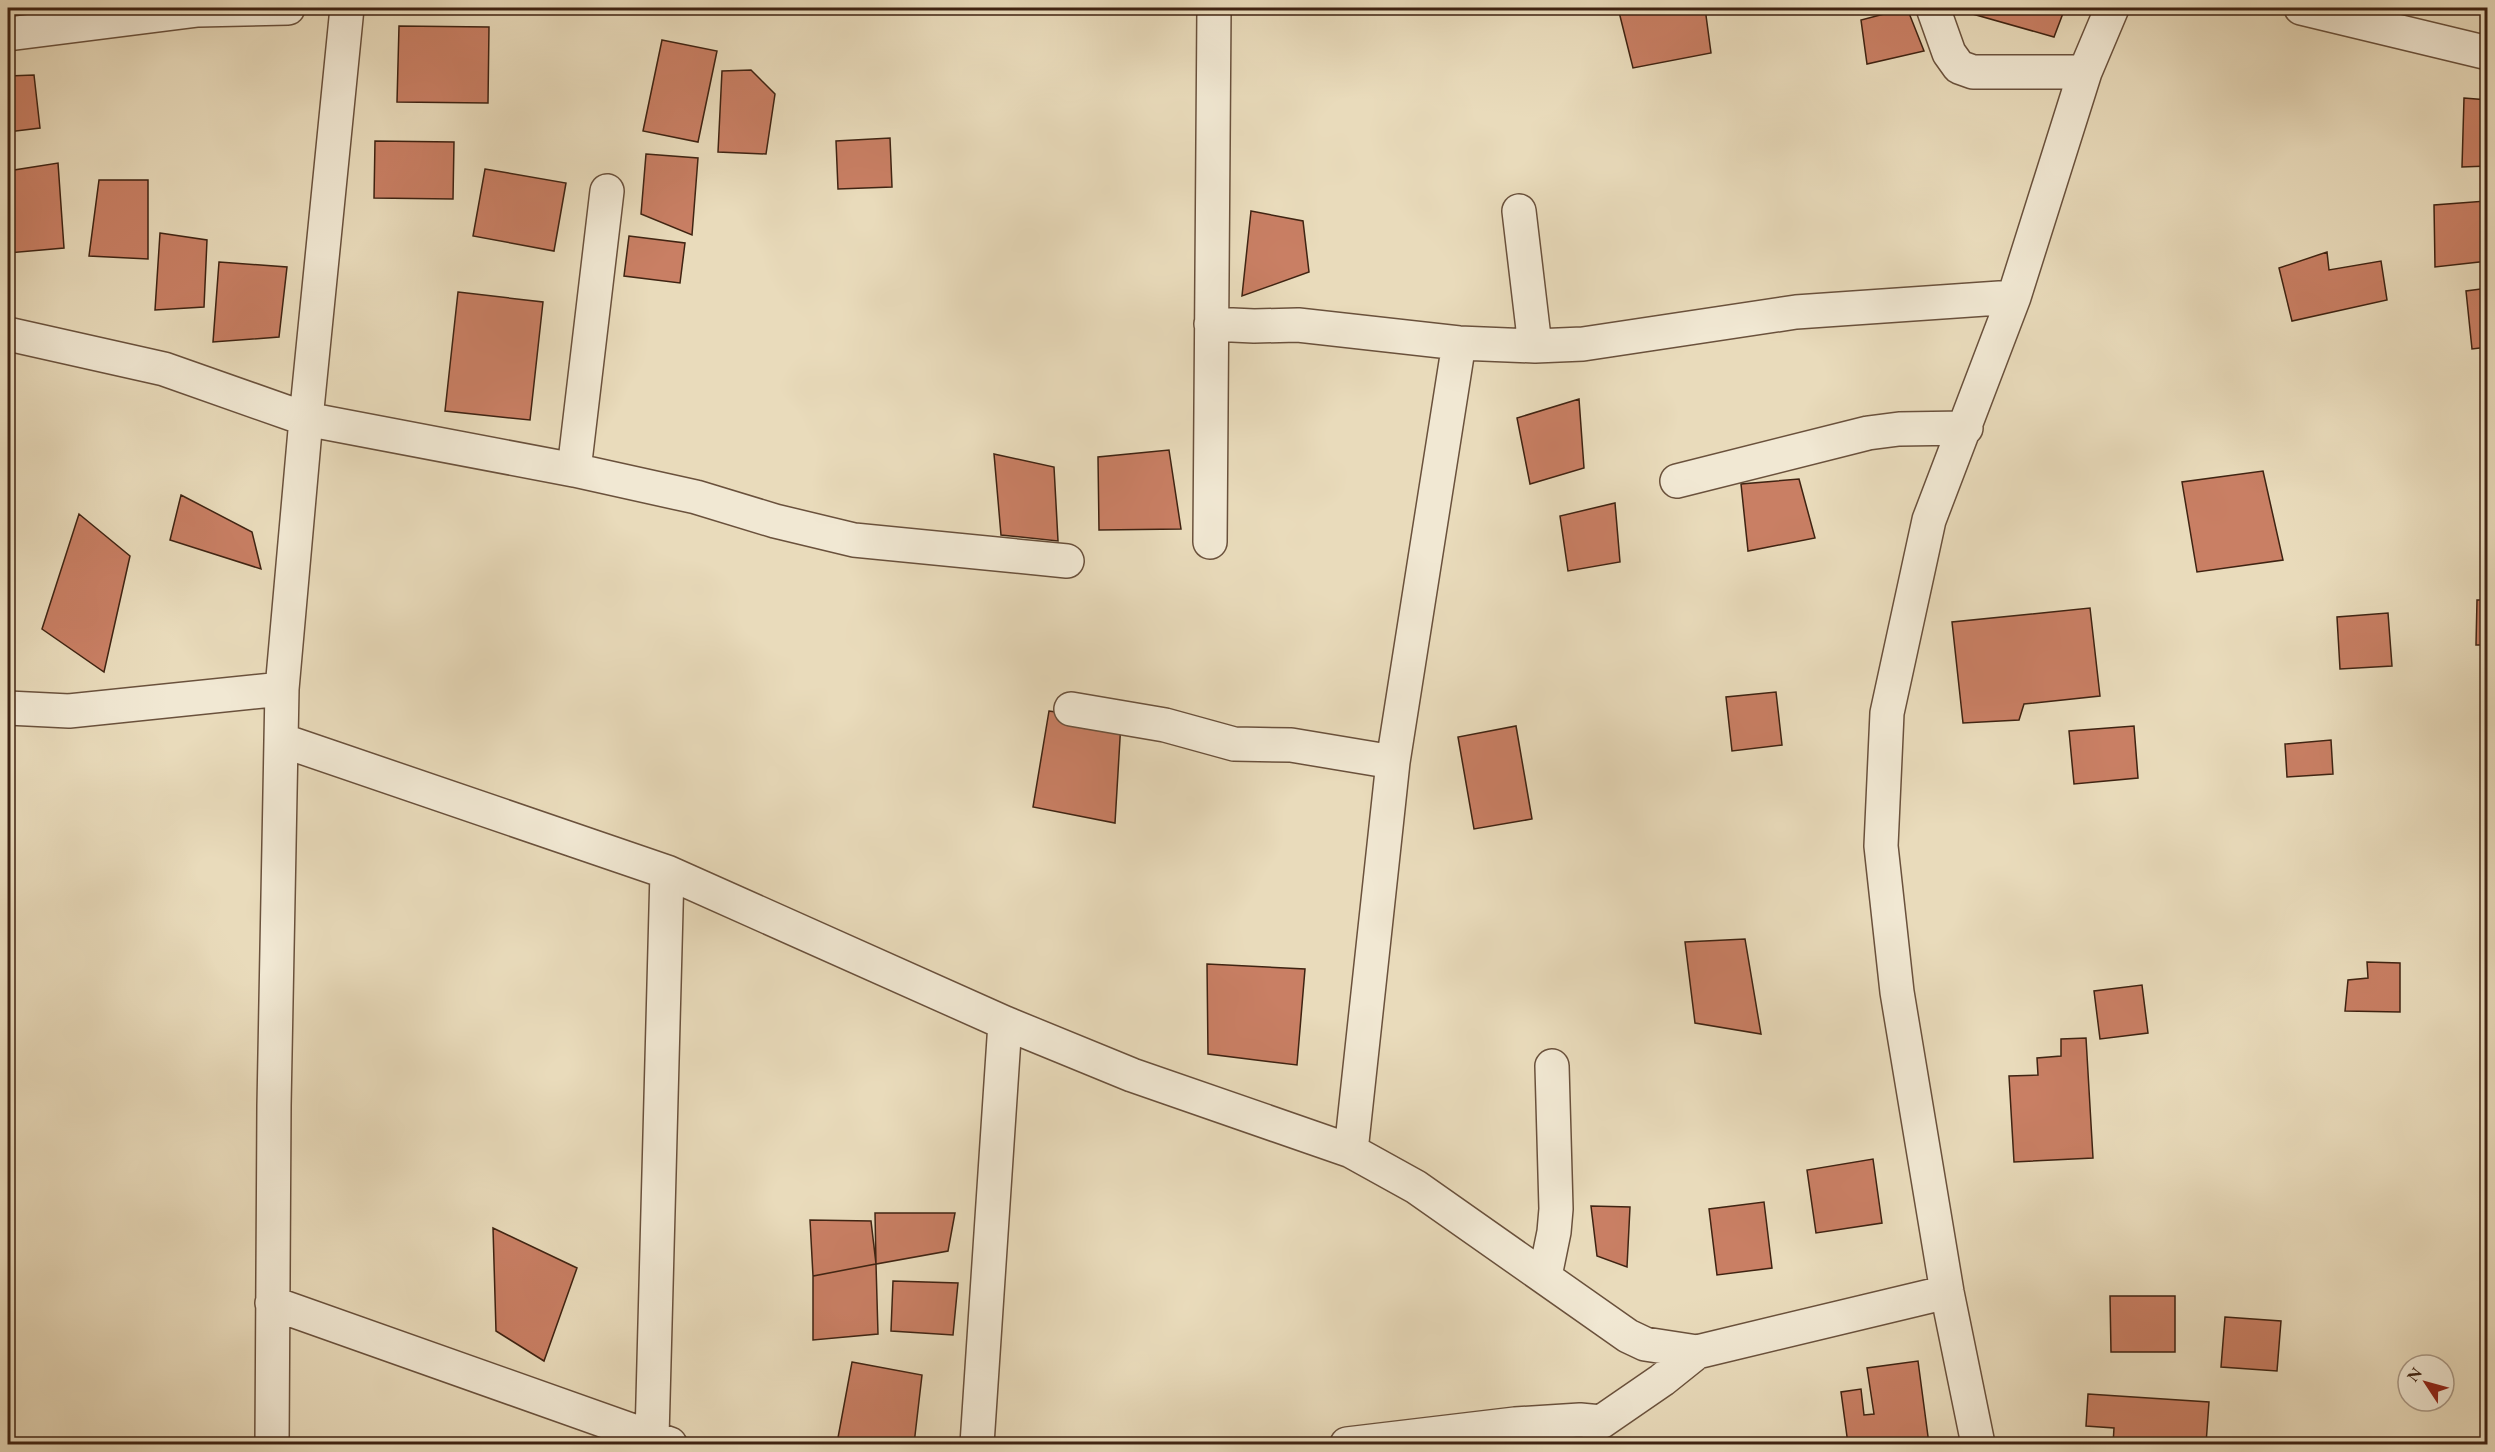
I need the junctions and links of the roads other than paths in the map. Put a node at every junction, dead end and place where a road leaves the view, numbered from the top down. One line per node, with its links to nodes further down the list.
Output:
1 (288, 8): 7 (street)
2 (347, 8): 17 (street)
3 (1214, 8): 13 (street)
4 (1933, 8): 9 (street)
5 (2112, 8): 9 (street)
6 (2301, 8): 8 (street)
7 (8, 34)
8 (2487, 53)
9 (2085, 72): 12 (street)
10 (607, 191): 19 (street)
11 (1519, 211): 16 (street)
12 (2014, 297): 16 (street); 18 (street)
13 (1211, 324): 15 (street); 21 (street)
14 (8, 334): 17 (street)
15 (1459, 343): 16 (street); 27 (street)
16 (1535, 346)
17 (306, 418): 19 (street); 23 (street)
18 (1966, 428): 20 (street); 33 (street)
19 (574, 470): 22 (street)
20 (1677, 481)
21 (1210, 542)
22 (1067, 561)
23 (282, 689): 24 (street); 26 (street)
24 (8, 708)
25 (1071, 710): 27 (street)
26 (281, 740): 28 (street); 34 (street)
27 (1394, 762): 31 (street)
28 (667, 872): 29 (street); 37 (street)
29 (1005, 1023): 31 (street); 39 (street)
30 (1552, 1066): 32 (street)
31 (1351, 1151): 32 (street)
32 (1545, 1276): 35 (street)
33 (1947, 1292): 35 (street); 41 (street)
34 (272, 1303): 37 (street); 38 (street)
35 (1697, 1352): 36 (street)
36 (1598, 1433): 40 (street)
37 (662, 1441)
38 (272, 1444)
39 (977, 1444)
40 (1347, 1444)
41 (1978, 1444)

